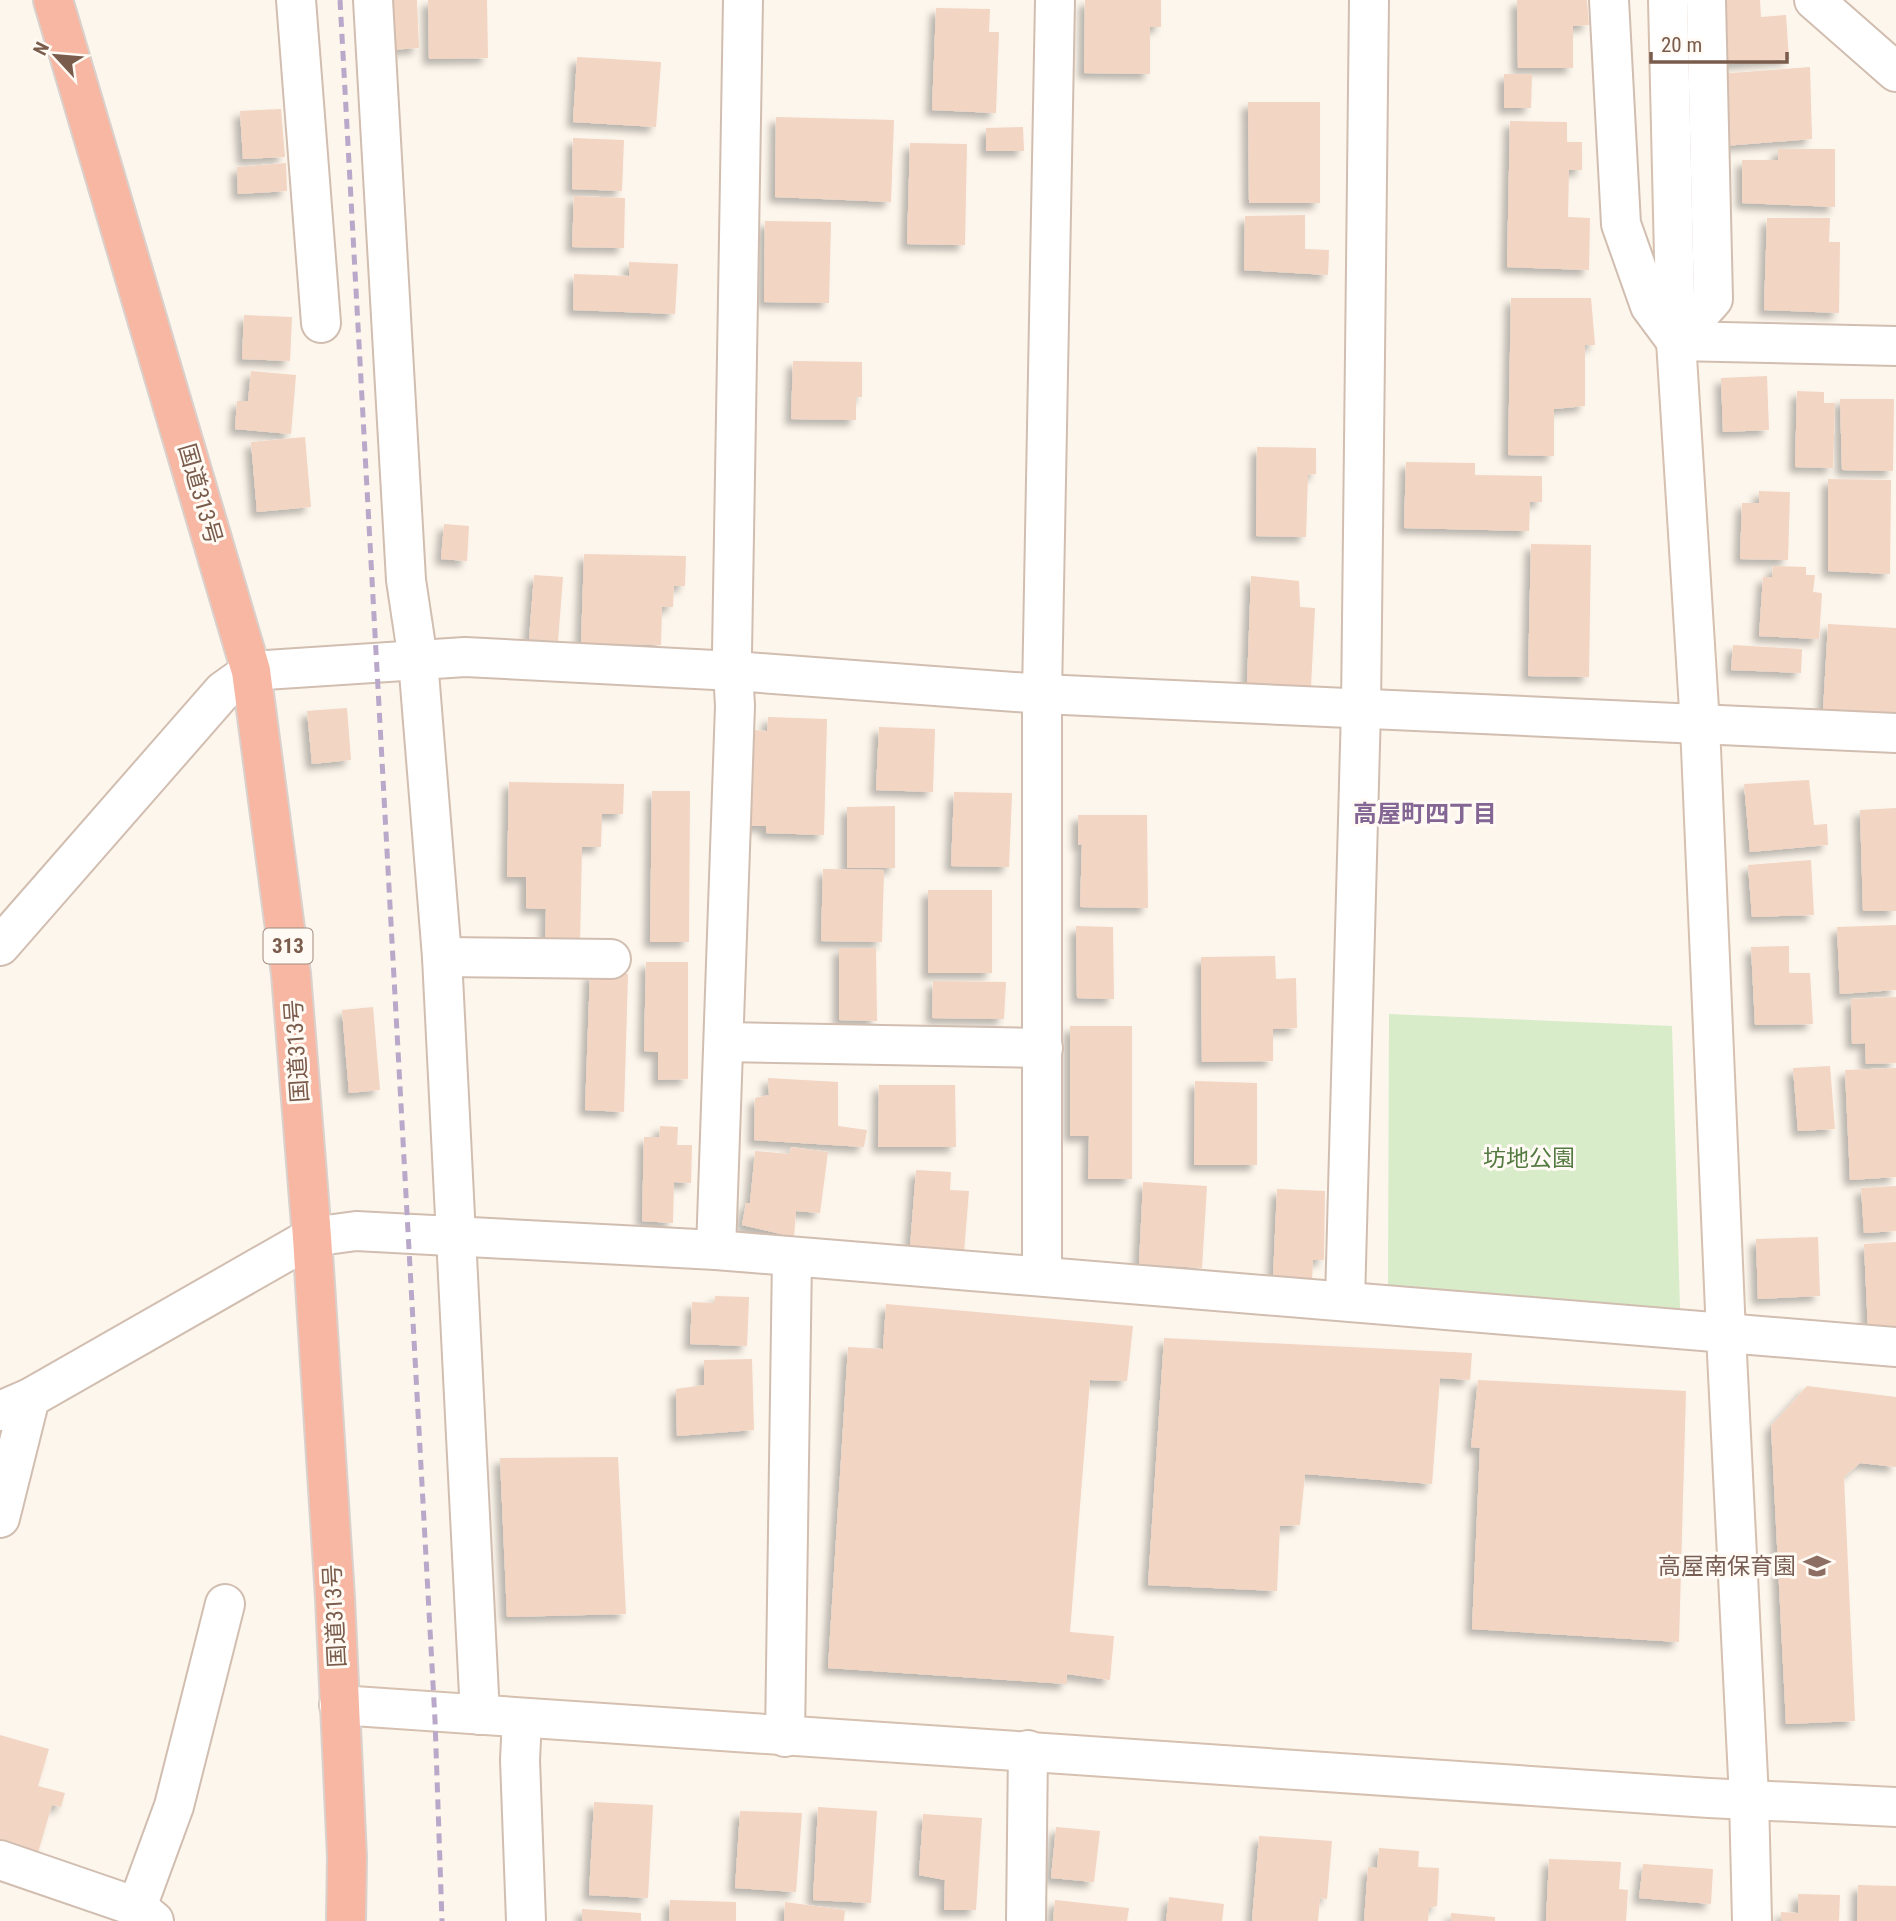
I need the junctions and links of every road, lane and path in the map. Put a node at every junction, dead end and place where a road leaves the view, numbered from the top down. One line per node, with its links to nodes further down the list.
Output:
1 (54, 0): 16 (highway, 国道313号 / 313)
2 (296, 0): 12 (street)
3 (373, 0): 15 (street)
4 (743, 0): 17 (street)
5 (1055, 0): 18 (street)
6 (1369, 0): 19 (street)
7 (1609, 0): 13 (street)
8 (1706, 0): 13 (street)
9 (1814, 0): 11 (street)
10 (1668, 7): 13 (street)
11 (1896, 72)
12 (321, 323)
13 (1675, 341): 14 (street); 20 (street)
14 (1896, 346)
15 (418, 660): 16 (street); 17 (street); 23 (street)
16 (251, 671): 22 (street); 28 (highway, 国道313号 / 313)
17 (734, 671): 18 (street); 25 (street)
18 (1042, 694): 19 (street); 26 (street)
19 (1361, 709): 20 (street); 32 (street)
20 (1700, 725): 21 (street); 33 (street)
21 (1896, 733)
22 (0, 946)
23 (443, 957): 24 (street); 27 (street)
24 (611, 959)
25 (724, 1042): 26 (street); 29 (street)
26 (1042, 1048): 31 (street)
27 (455, 1235): 28 (street); 29 (street); 39 (street)
28 (312, 1237): 35 (street); 38 (highway, 国道313号 / 313)
29 (716, 1250): 30 (street)
30 (792, 1258): 31 (street); 41 (street)
31 (1042, 1276): 32 (street)
32 (1345, 1301): 33 (street)
33 (1726, 1334): 34 (street); 43 (street)
34 (1896, 1347)
35 (15, 1404): 36 (street)
36 (0, 1518)
37 (225, 1604): 46 (street)
38 (340, 1705): 39 (street); 47 (highway, 国道313号 / 313)
39 (480, 1715): 40 (street)
40 (522, 1718): 41 (street); 48 (street)
41 (785, 1737): 42 (street)
42 (1028, 1750): 43 (street); 49 (street)
43 (1749, 1798): 44 (street); 50 (street)
44 (1896, 1807)
45 (0, 1860): 46 (street)
46 (145, 1914)
47 (346, 1921)
48 (526, 1921)
49 (1026, 1921)
50 (1752, 1921)

